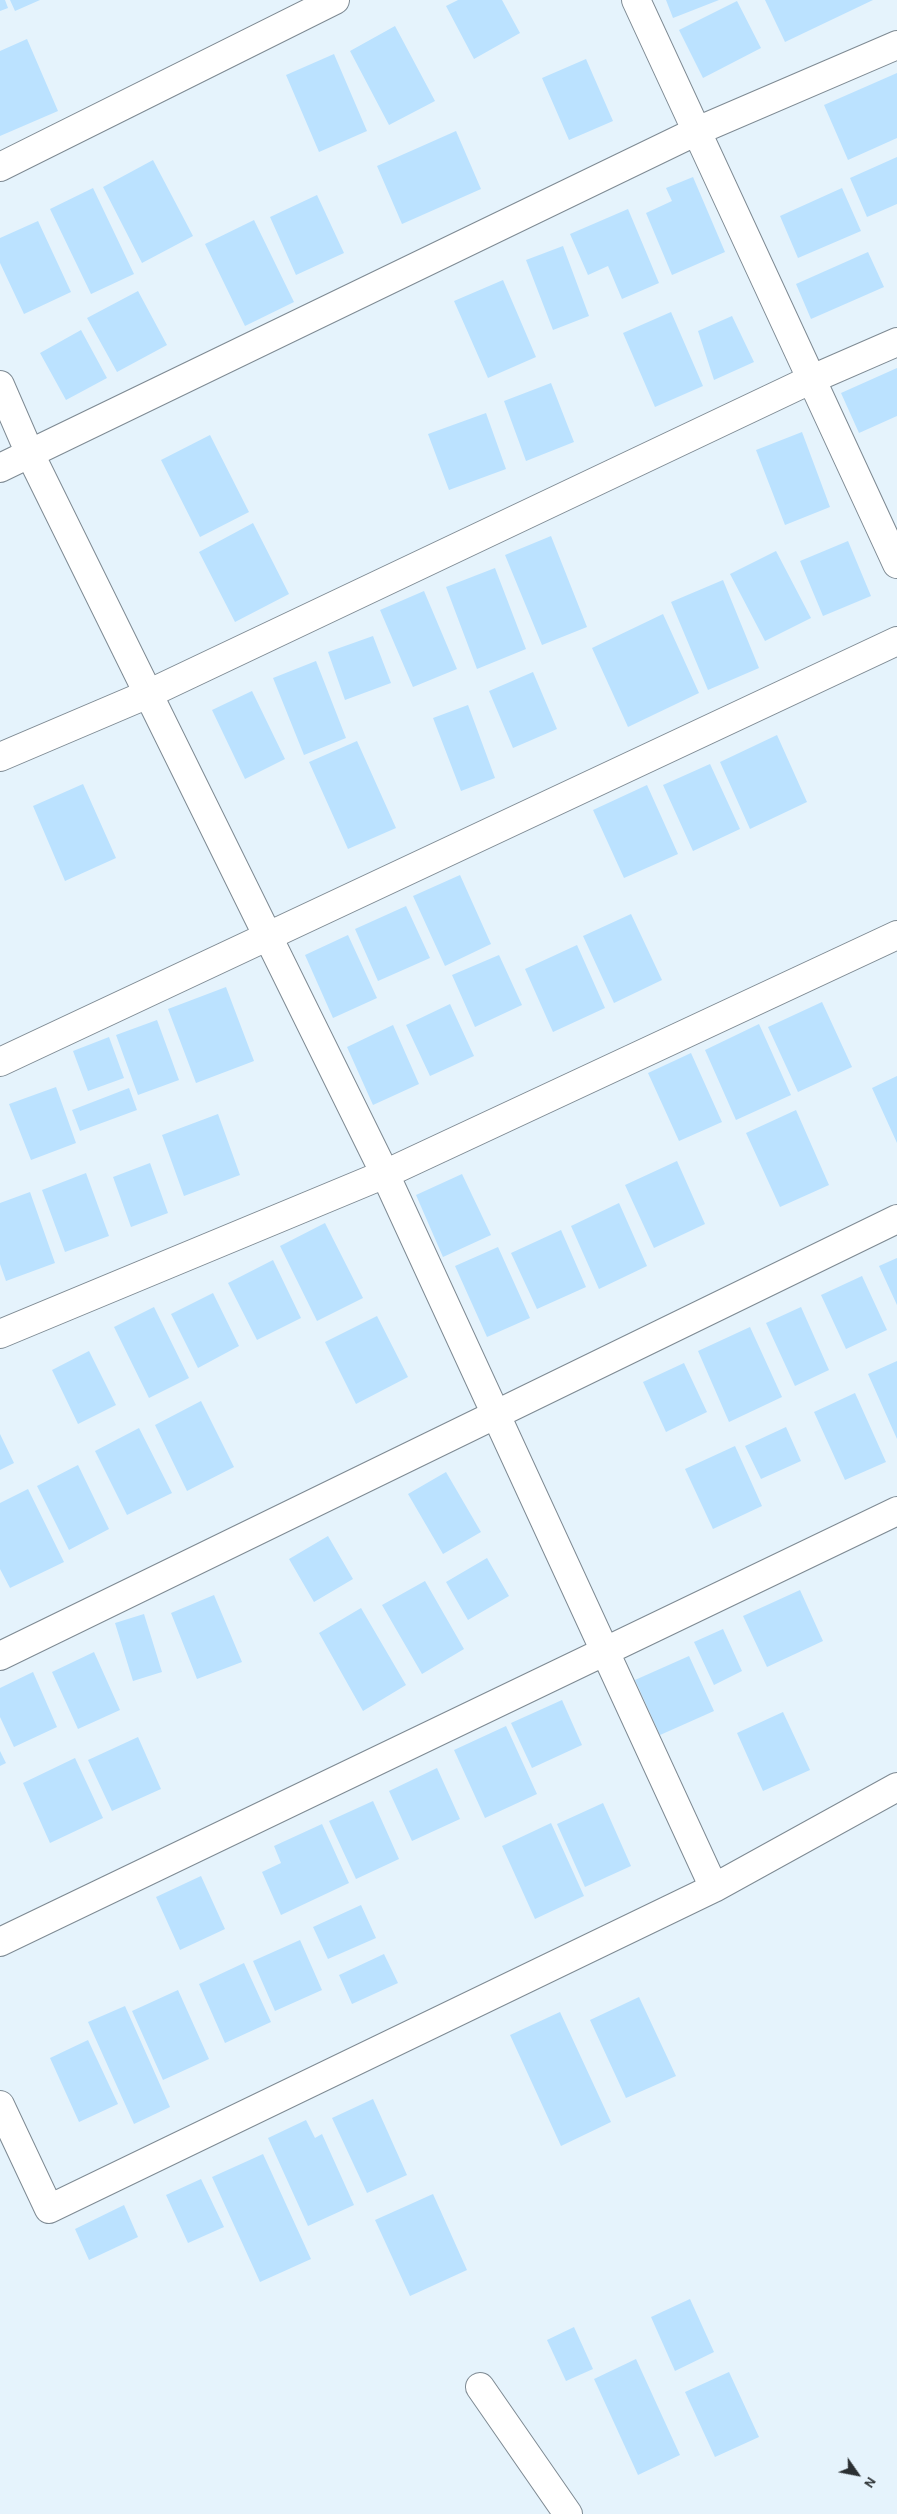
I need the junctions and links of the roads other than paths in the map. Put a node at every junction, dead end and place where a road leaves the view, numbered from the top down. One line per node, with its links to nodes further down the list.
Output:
1 (335, 0): 5 (street)
2 (636, 0): 4 (street)
3 (897, 45): 4 (street)
4 (697, 131): 7 (street); 9 (street)
5 (0, 167)
6 (897, 342): 7 (street)
7 (812, 379): 11 (street); 13 (street)
8 (0, 386): 9 (street)
9 (30, 454): 10 (street); 13 (street)
10 (0, 468)
11 (897, 564)
12 (897, 641): 16 (street)
13 (148, 694): 14 (street); 16 (street)
14 (0, 757)
15 (897, 936): 18 (street)
16 (267, 937): 17 (street); 18 (street)
17 (0, 1062)
18 (385, 1174): 20 (street); 21 (street)
19 (897, 1219): 21 (street)
20 (0, 1334)
21 (497, 1415): 23 (street); 24 (street)
22 (897, 1511): 23 (street)
23 (606, 1653): 26 (street); 27 (street)
24 (0, 1656)
25 (897, 1787): 26 (street)
26 (714, 1888): 28 (street)
27 (0, 1942)
28 (0, 2105)
29 (480, 2387): 30 (street)
30 (568, 2514)

